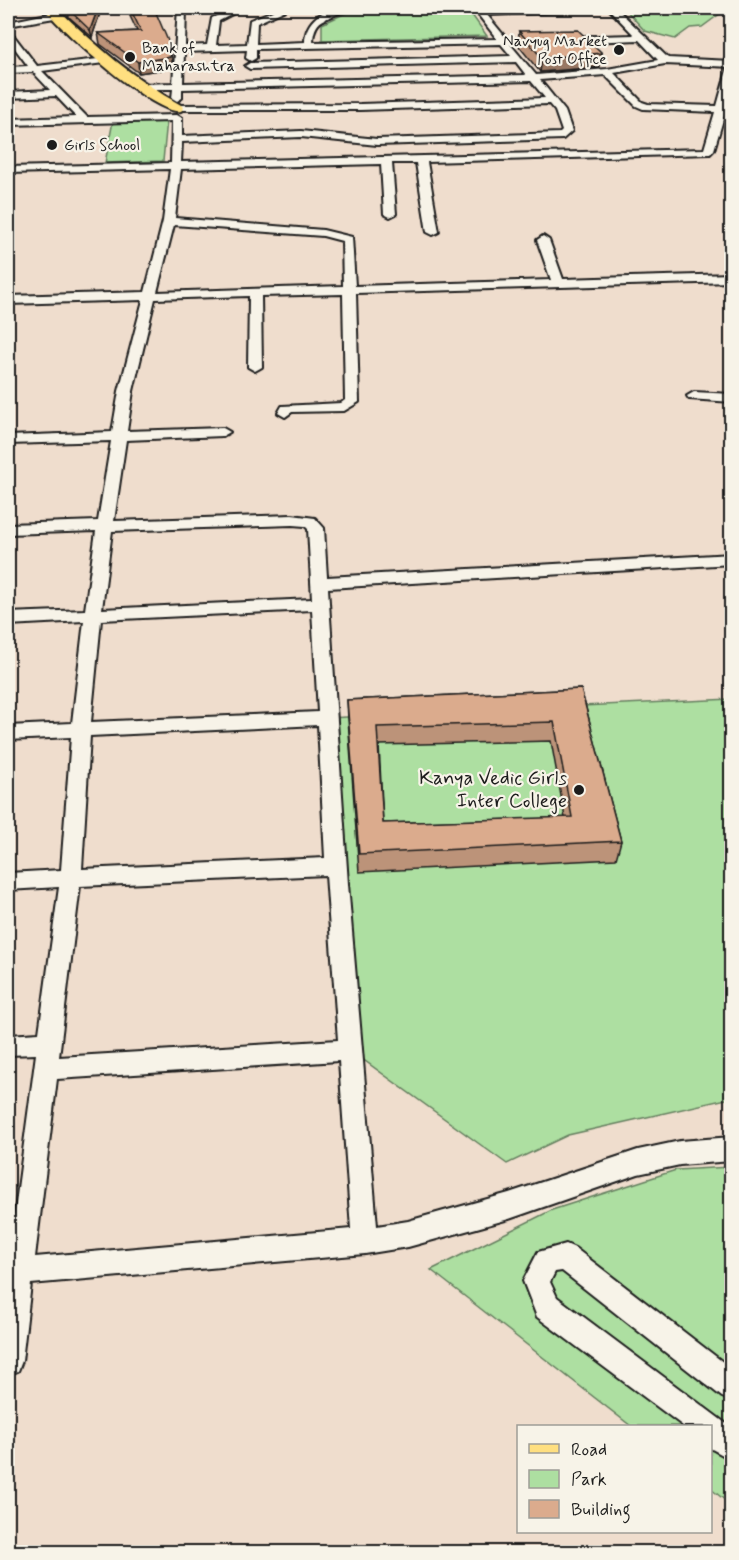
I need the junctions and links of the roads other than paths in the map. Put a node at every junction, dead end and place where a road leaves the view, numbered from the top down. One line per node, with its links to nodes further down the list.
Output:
1 (240, 8): 10 (street)
2 (286, 8): 18 (street)
3 (344, 8): 17 (street)
4 (584, 8): 6 (street)
5 (612, 8): 13 (street)
6 (479, 10): 16 (street)
7 (53, 11): 11 (street); 23 (main road)
8 (185, 12): 21 (street)
9 (201, 15): 10 (street)
10 (221, 16): 20 (street)
11 (8, 24)
12 (8, 34): 19 (street)
13 (640, 37): 14 (street); 24 (street)
14 (550, 40)
15 (528, 41): 16 (street)
16 (506, 42): 17 (street); 22 (street)
17 (309, 45): 18 (street)
18 (252, 47): 20 (street); 26 (street)
19 (13, 48): 27 (street)
20 (211, 48): 21 (street)
21 (180, 49): 33 (street)
22 (519, 59): 26 (street); 31 (street)
23 (104, 60): 27 (street); 34 (main road)
24 (665, 61): 25 (street); 29 (street)
25 (732, 64)
26 (250, 66): 32 (street)
27 (35, 69): 28 (street); 35 (street)
28 (8, 70)
29 (607, 72): 31 (street); 38 (street)
30 (730, 75): 38 (street)
31 (534, 78): 32 (street); 37 (street)
32 (254, 85): 33 (street)
33 (178, 86): 34 (street); 39 (street)
34 (141, 87): 39 (main road)
35 (58, 93): 36 (street); 40 (street)
36 (8, 95)
37 (551, 101): 39 (street); 42 (street)
38 (724, 107): 43 (street)
39 (177, 113): 40 (street); 42 (street)
40 (84, 120): 41 (street)
41 (8, 122)
42 (177, 139): 45 (street)
43 (421, 159): 44 (street); 49 (street)
44 (386, 160): 45 (street); 47 (street)
45 (176, 165): 46 (street); 48 (street)
46 (8, 171)
47 (390, 214)
48 (169, 221): 53 (street); 55 (street)
49 (434, 232)
50 (543, 240): 52 (street)
51 (732, 278): 52 (street)
52 (558, 283): 53 (street)
53 (349, 290): 54 (street); 60 (street)
54 (255, 292): 55 (street); 57 (street)
55 (152, 295): 56 (street); 62 (street)
56 (8, 300)
57 (255, 367)
58 (694, 396): 59 (street)
59 (732, 398)
60 (285, 413)
61 (223, 432): 62 (street)
62 (120, 435): 63 (street); 64 (street)
63 (8, 440)
64 (104, 526): 65 (street); 67 (street); 69 (street)
65 (8, 529)
66 (732, 559): 67 (street)
67 (320, 583): 68 (street)
68 (321, 603): 69 (street); 71 (street)
69 (94, 613): 70 (street); 72 (street)
70 (8, 619)
71 (327, 718): 72 (street); 74 (street)
72 (81, 729): 73 (street); 75 (street)
73 (8, 733)
74 (336, 866): 75 (street); 79 (street)
75 (71, 878): 76 (street); 77 (street)
76 (8, 881)
77 (49, 1043): 78 (street); 80 (street)
78 (8, 1045)
79 (350, 1050): 80 (street); 82 (street)
80 (46, 1069): 83 (street)
81 (732, 1149): 82 (street)
82 (365, 1241): 83 (street)
83 (19, 1272): 84 (street)
84 (8, 1361)
85 (732, 1387): 86 (street)
86 (705, 1425)
87 (712, 1431): 88 (street)
88 (732, 1446)

